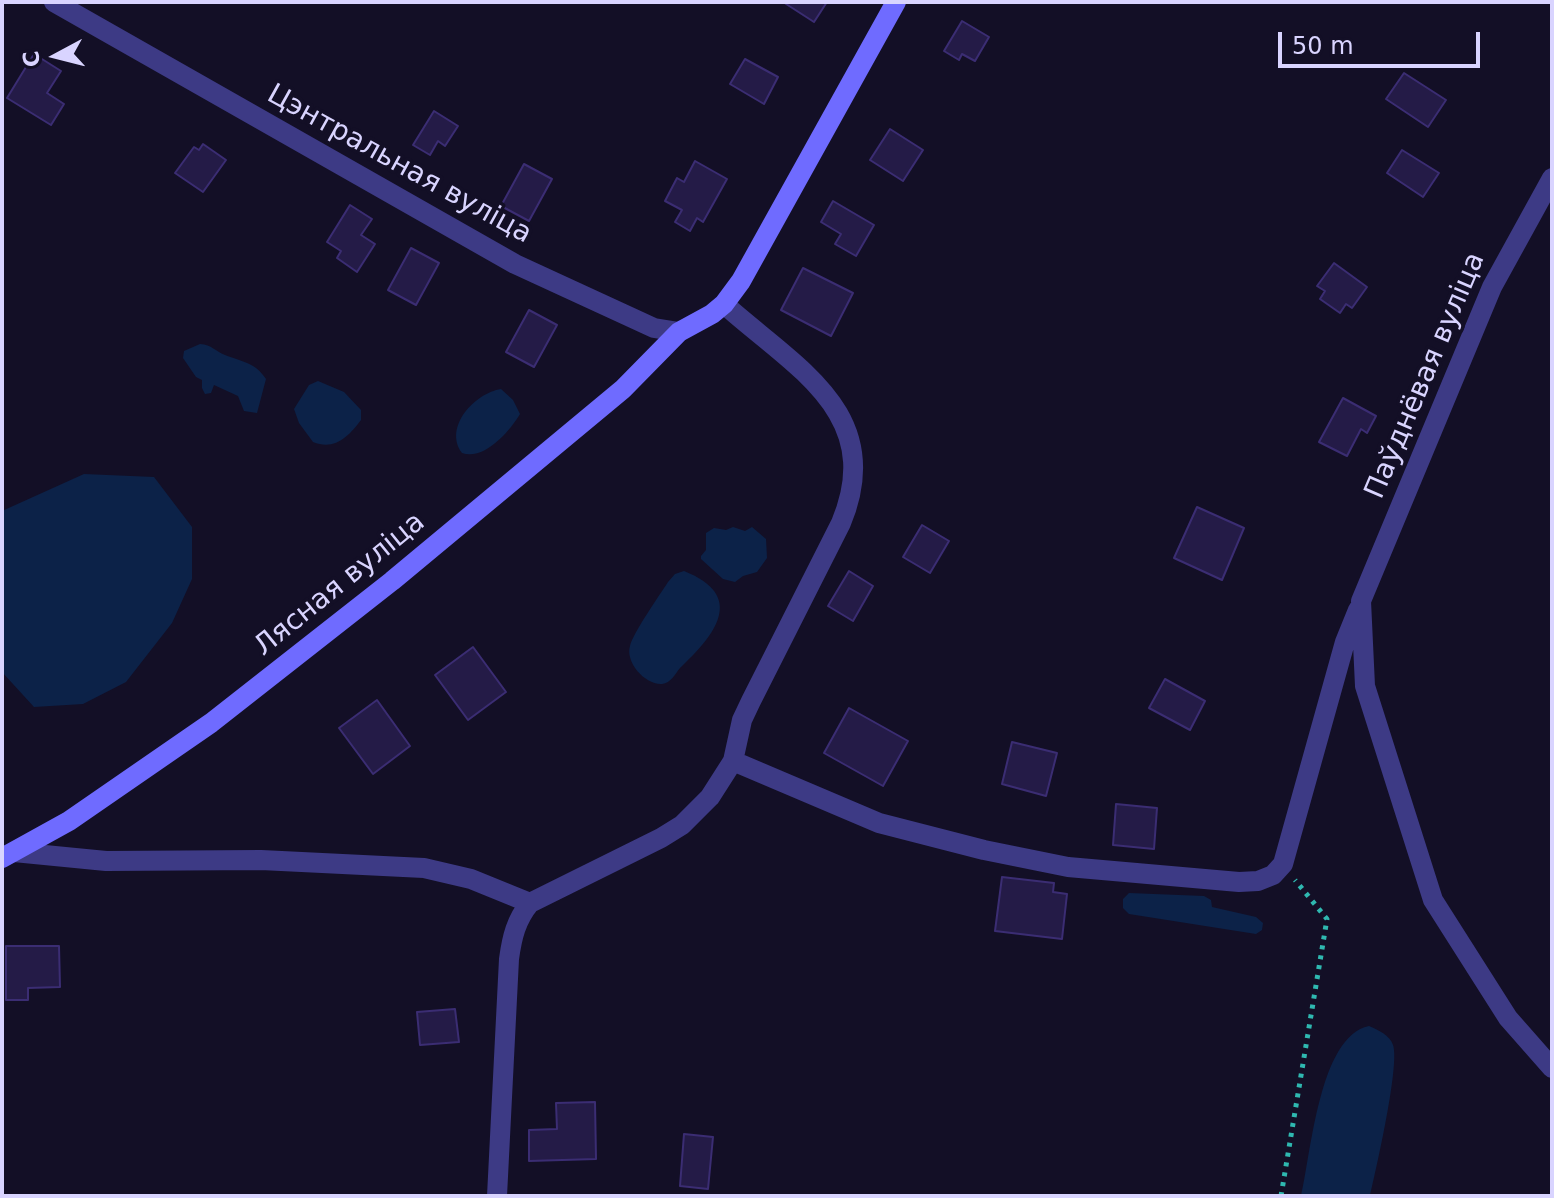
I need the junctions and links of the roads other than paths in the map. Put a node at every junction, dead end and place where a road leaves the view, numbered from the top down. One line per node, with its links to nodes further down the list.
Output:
1 (54, 2): 5 (street, Цэнтральная вуліца)
2 (896, 2): 4 (street)
3 (1552, 178): 6 (street, Паўднёвая вуліца)
4 (724, 304): 5 (street); 7 (street)
5 (679, 332): 8 (street, Лясная вуліца)
6 (1361, 601): 7 (street, Паўднёвая вуліца); 10 (street, Паўднёвая вуліца)
7 (733, 761): 9 (street)
8 (8, 855): 9 (street, Лясная вуліца)
9 (530, 903): 11 (street)
10 (1552, 1068)
11 (497, 1196)

